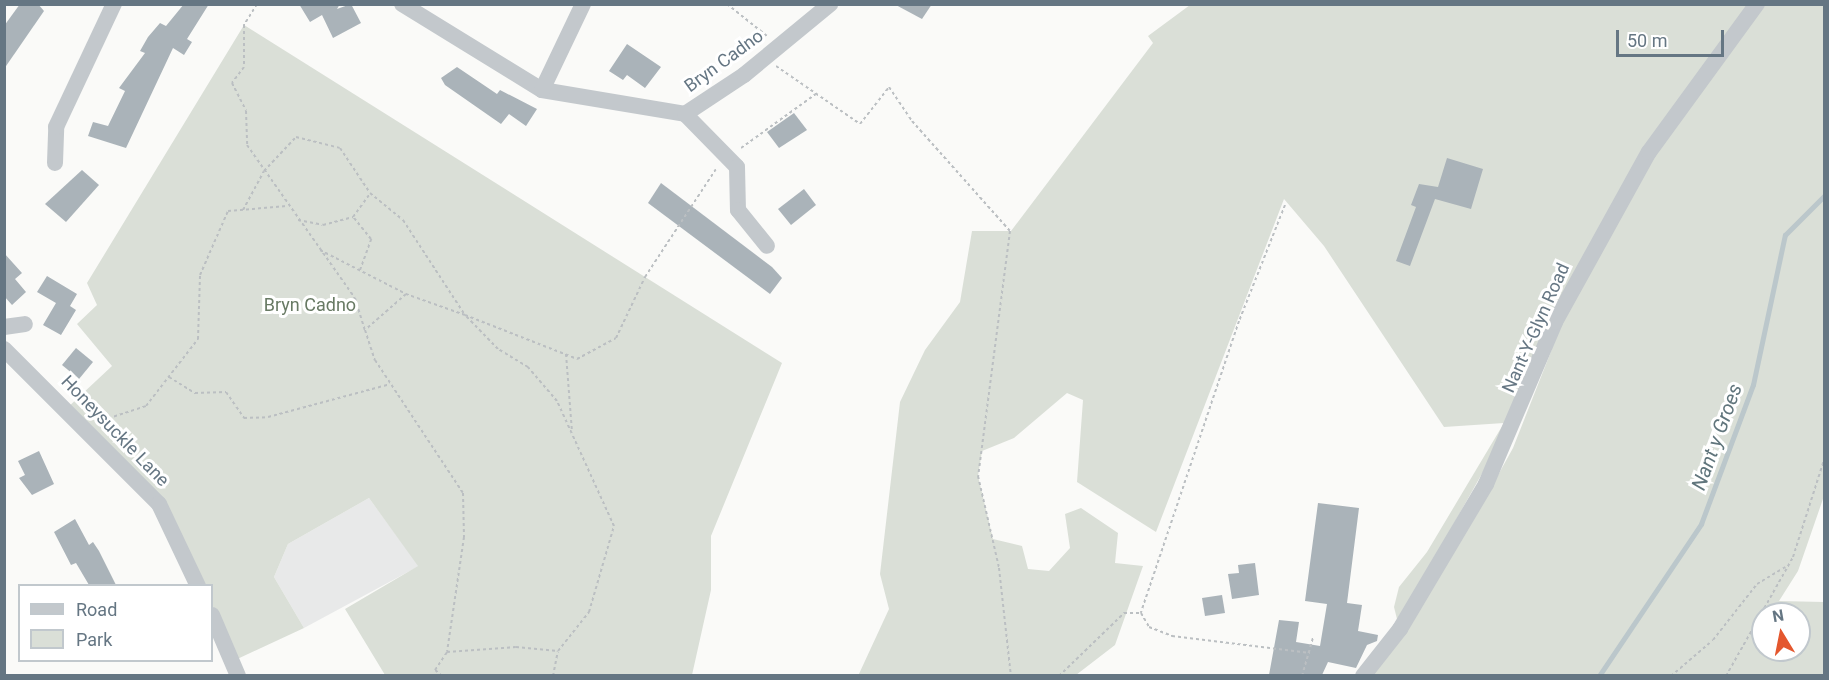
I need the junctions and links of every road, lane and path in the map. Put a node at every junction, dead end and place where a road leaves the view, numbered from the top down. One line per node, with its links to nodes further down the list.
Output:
1 (114, 4): 12 (street)
2 (257, 4): 13 (path)
3 (402, 4): 10 (street, Bryn Cadno)
4 (583, 4): 10 (street)
5 (727, 4): 8 (path)
6 (830, 4): 8 (street, Bryn Cadno)
7 (1757, 4): 50 (street, Nant-Y-Glyn Road)
8 (779, 45): 9 (street, Bryn Cadno)
9 (764, 58): 11 (street, Bryn Cadno); 47 (path)
10 (543, 90): 11 (street, Bryn Cadno)
11 (685, 114): 20 (street)
12 (55, 163)
13 (264, 171): 14 (path); 15 (path); 17 (path)
14 (370, 193): 18 (path); 25 (path)
15 (288, 206): 17 (path); 19 (path)
16 (1285, 206): 38 (path)
17 (243, 210): 31 (path)
18 (353, 217): 19 (path); 22 (path)
19 (298, 220): 21 (path)
20 (767, 246)
21 (319, 249): 22 (path); 28 (path)
22 (360, 270): 24 (path)
23 (645, 277): 30 (path)
24 (406, 294): 25 (path); 28 (path)
25 (465, 315): 30 (path); 34 (path)
26 (25, 324): 27 (street)
27 (4, 327)
28 (365, 330): 32 (path)
29 (4, 349): 33 (street, Honeysuckle Lane)
30 (566, 354): 34 (path)
31 (169, 377): 32 (path); 33 (path)
32 (390, 384): 42 (path)
33 (83, 426): 37 (street, Honeysuckle Lane)
34 (573, 435): 41 (path)
35 (1824, 460): 36 (path)
36 (1788, 566): 51 (path); 52 (path)
37 (198, 584)
38 (1141, 613): 43 (path); 48 (path)
39 (213, 617): 44 (street)
40 (1313, 638): 43 (path)
41 (558, 651): 42 (path); 46 (path)
42 (447, 652): 45 (path)
43 (1310, 652): 49 (path)
44 (238, 675)
45 (442, 675)
46 (553, 675)
47 (1011, 675)
48 (1059, 675)
49 (1302, 675)
50 (1363, 675)
51 (1671, 675)
52 (1726, 675)

